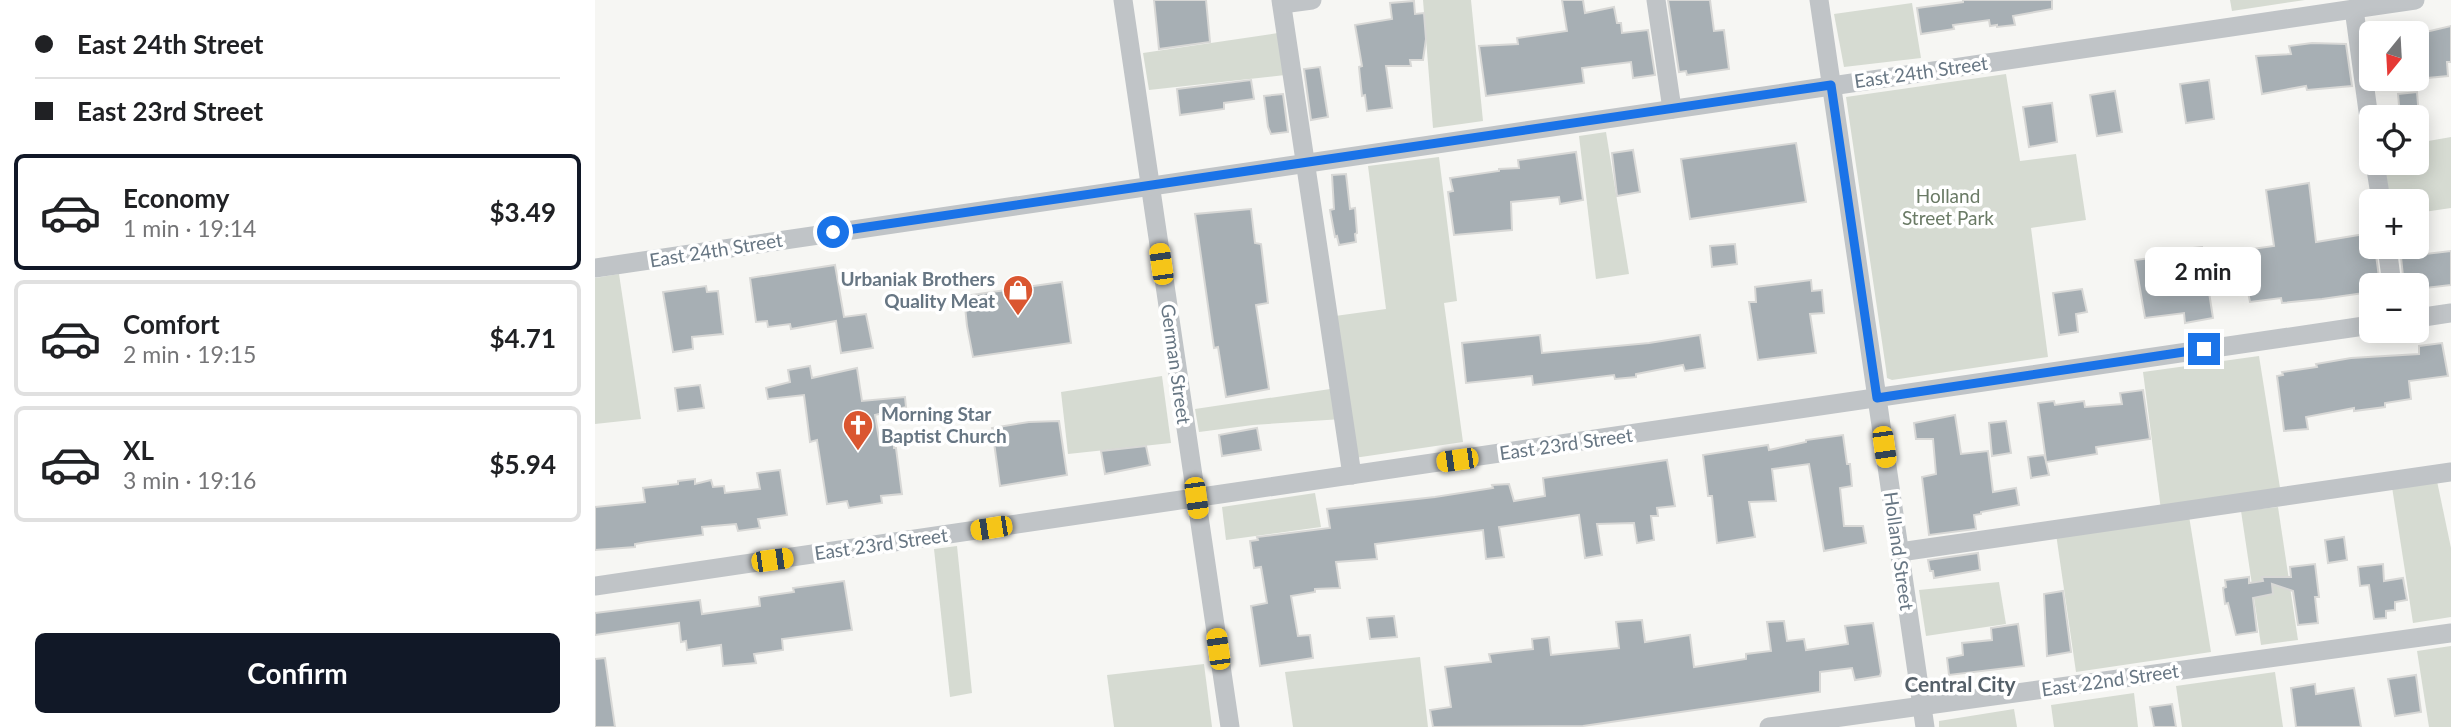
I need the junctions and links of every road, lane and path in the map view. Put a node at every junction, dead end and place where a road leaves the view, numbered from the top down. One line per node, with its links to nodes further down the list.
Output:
1 (1123, 0): 12 (street, German Street)
2 (1312, 0): 6 (street)
3 (1656, 0): 10 (street)
4 (1819, 0): 8 (street, Holland Street)
5 (2415, 0): 7 (street, East 24th Street)
6 (1281, 2): 11 (street)
7 (2354, 9): 8 (street, East 24th Street); 9 (street)
8 (1831, 85): 10 (street, East 24th Street); 17 (street, Holland Street)
9 (2367, 105)
10 (1672, 109): 11 (street, East 24th Street)
11 (1307, 162): 12 (street, East 24th Street); 19 (street)
12 (1150, 185): 13 (street, East 24th Street); 20 (street, German Street)
13 (595, 268)
14 (2451, 313): 15 (street)
15 (2429, 316)
16 (2359, 327): 17 (street, East 23rd Street)
17 (1877, 398): 19 (street, East 23rd Street); 21 (street, Holland Street)
18 (2451, 472): 21 (street)
19 (1352, 475): 20 (street, East 23rd Street)
20 (1196, 498): 22 (street, East 23rd Street); 25 (street, German Street)
21 (1899, 552): 24 (street, Holland Street)
22 (595, 586)
23 (2451, 633): 24 (street, East 22nd Street)
24 (1922, 706): 26 (street, East 22nd Street); 27 (street, Holland Street)
25 (1230, 727)
26 (1769, 727)
27 (1925, 727)

